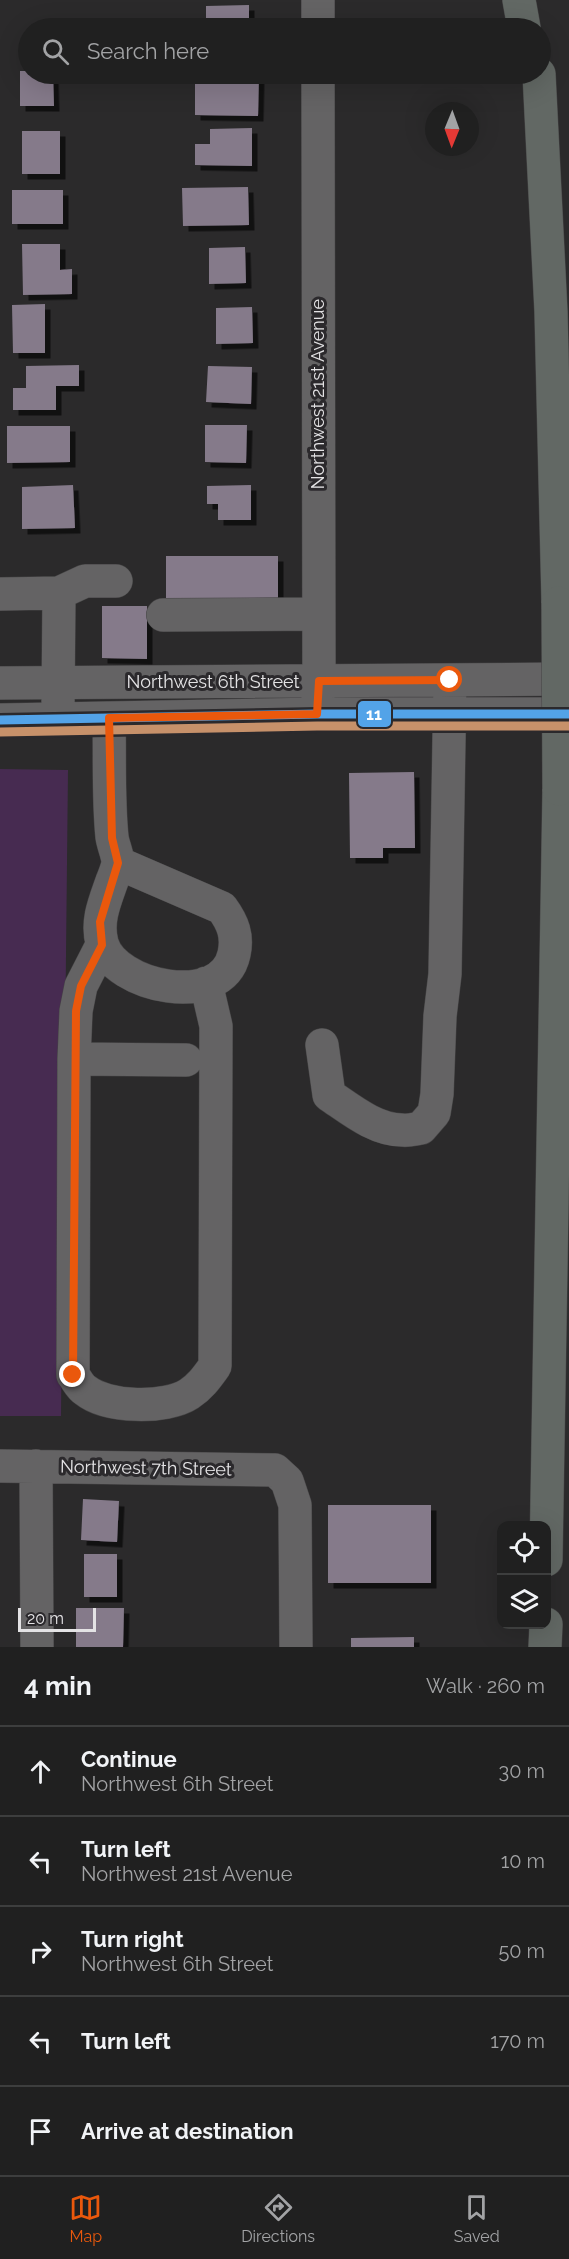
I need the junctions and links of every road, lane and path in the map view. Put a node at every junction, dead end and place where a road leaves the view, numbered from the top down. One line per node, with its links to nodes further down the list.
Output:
1 (318, 0): 4 (street)
2 (519, 0): 5 (highway)
3 (536, 0): 6 (highway)
4 (318, 18)
5 (522, 18)
6 (537, 18)
7 (318, 84): 14 (street, Northwest 21st Avenue)
8 (534, 84): 10 (highway)
9 (539, 84): 10 (highway)
10 (541, 124): 35 (highway, bridge)
11 (116, 581): 12 (street)
12 (59, 593): 13 (street); 19 (street)
13 (0, 594)
14 (318, 614): 15 (street); 18 (street, Northwest 21st Avenue)
15 (163, 615)
16 (569, 679): 17 (street, Northwest 6th Street)
17 (450, 680): 18 (street, Northwest 6th Street); 22 (street)
18 (319, 681): 19 (street, Northwest 6th Street); 21 (street, Northwest 21st Avenue)
19 (58, 682): 20 (street, Northwest 6th Street); 25 (street)
20 (0, 683)
21 (317, 714): 22 (street, Northwest 6th Street); 24 (street, Northwest 6th Street)
22 (450, 714): 23 (street, Northwest 6th Street); 30 (street)
23 (569, 714)
24 (109, 718): 25 (street, Northwest 6th Street); 27 (street)
25 (58, 719): 26 (street, Northwest 6th Street)
26 (0, 720)
27 (118, 863): 28 (street); 29 (street)
28 (102, 945): 29 (street); 31 (street)
29 (206, 983): 31 (street)
30 (322, 1045)
31 (74, 1059): 32 (street)
32 (186, 1060)
33 (0, 1466): 34 (street, Northwest 7th Street)
34 (36, 1466): 37 (street); 38 (street, Northwest 7th Street)
35 (547, 1521)
36 (546, 1629): 39 (highway)
37 (37, 1647)
38 (296, 1647)
39 (545, 1647)

